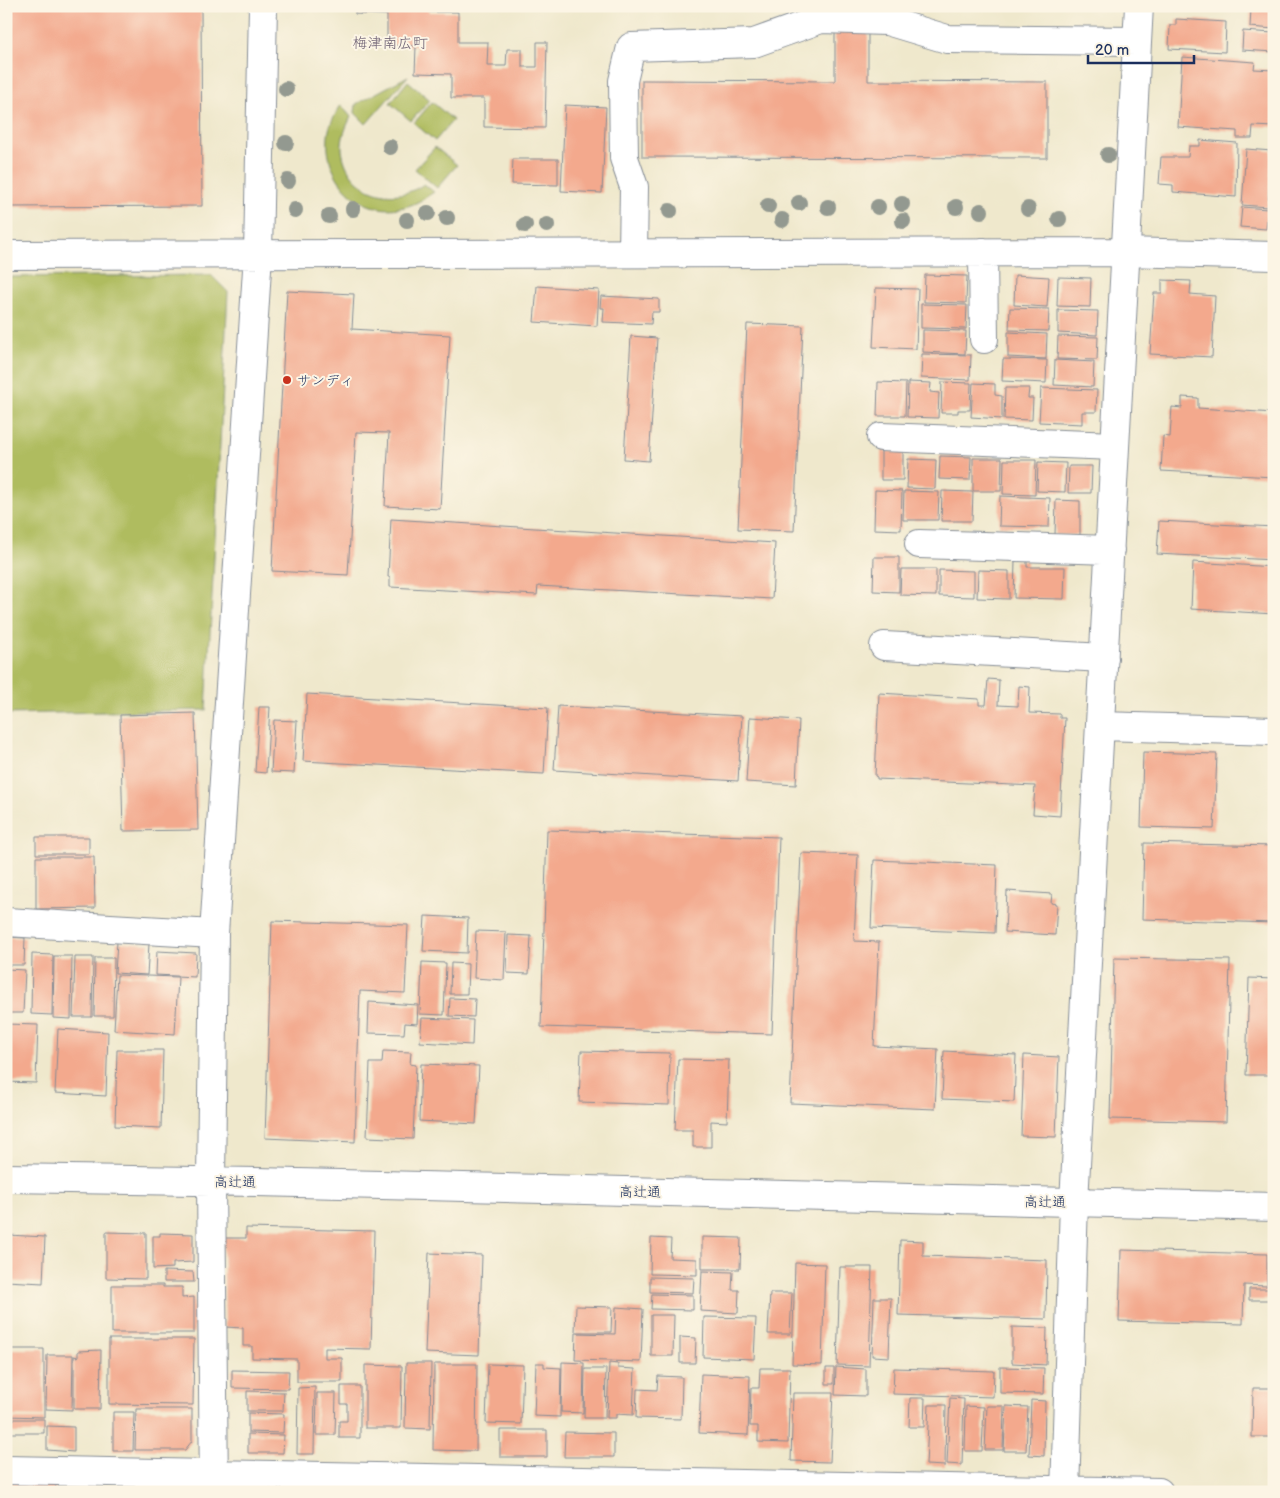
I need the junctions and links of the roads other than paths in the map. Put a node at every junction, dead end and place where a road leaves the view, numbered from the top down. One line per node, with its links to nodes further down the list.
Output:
1 (263, 6): 7 (street)
2 (1139, 6): 3 (street)
3 (1137, 41): 5 (street); 6 (street)
4 (983, 252): 5 (street); 6 (street); 10 (street)
5 (1126, 252): 9 (street); 12 (street)
6 (633, 253): 7 (street)
7 (258, 254): 8 (street); 20 (street)
8 (6, 255)
9 (1274, 256)
10 (984, 339)
11 (881, 436): 12 (street)
12 (1115, 446): 14 (street)
13 (919, 544): 14 (street)
14 (1110, 550): 16 (street)
15 (884, 646): 16 (street)
16 (1104, 658): 17 (street)
17 (1100, 726): 18 (street); 23 (street)
18 (1274, 731)
19 (6, 922): 20 (street)
20 (214, 934): 22 (street)
21 (6, 1178): 22 (street, 高辻通)
22 (210, 1181): 23 (street, 高辻通); 26 (street)
23 (1074, 1202): 24 (street, 高辻通); 28 (street)
24 (1274, 1207)
25 (6, 1470): 26 (street)
26 (214, 1483): 27 (street)
27 (828, 1489): 28 (street)
28 (1065, 1491): 29 (street)
29 (1159, 1492)

